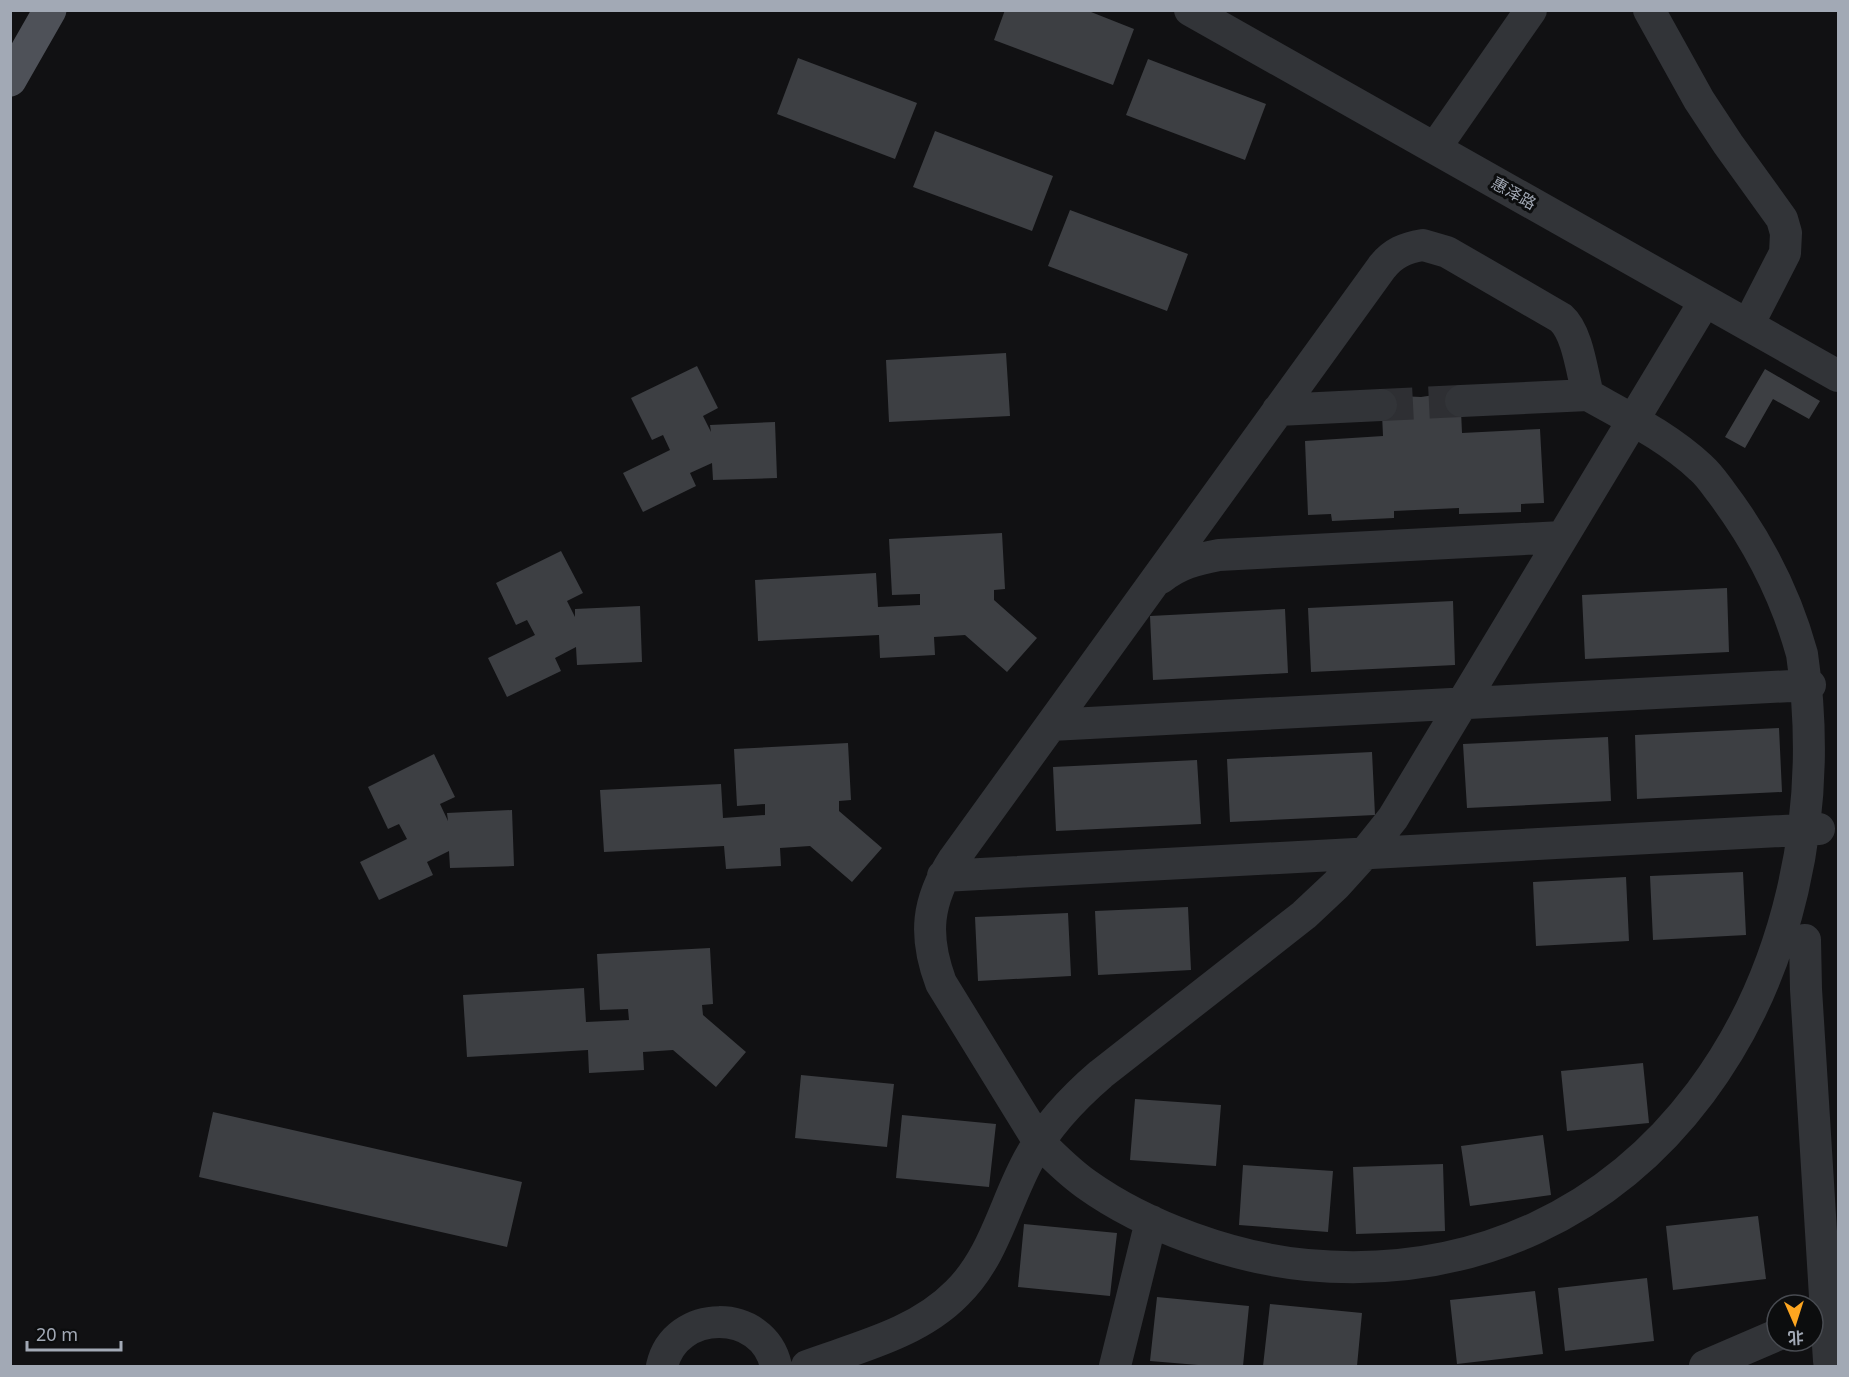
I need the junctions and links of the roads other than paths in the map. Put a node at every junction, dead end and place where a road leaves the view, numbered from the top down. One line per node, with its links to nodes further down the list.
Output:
1 (50, 10): 5 (main road)
2 (1191, 10): 6 (street, 惠泽路)
3 (1531, 10): 6 (street)
4 (1649, 10): 8 (street)
5 (10, 80)
6 (1435, 148): 7 (street, 惠泽路)
7 (1705, 301): 8 (street, 惠泽路); 14 (street)
8 (1748, 325): 9 (street, 惠泽路)
9 (1839, 376)
10 (1588, 395): 11 (street); 13 (street); 14 (street)
11 (1461, 401)
12 (1381, 405): 13 (street)
13 (1278, 410): 15 (street)
14 (1633, 420): 16 (street); 19 (street)
15 (1198, 521): 17 (street); 18 (street)
16 (1562, 537): 17 (street); 20 (street)
17 (1219, 555): 18 (street)
18 (1149, 589): 21 (street)
19 (1810, 685): 20 (street); 22 (street)
20 (1462, 703): 21 (street); 23 (street)
21 (1051, 725): 24 (street)
22 (1820, 829): 23 (street); 25 (street)
23 (1365, 853): 24 (street); 26 (street)
24 (943, 876): 26 (street)
25 (1793, 986): 27 (street); 28 (street)
26 (1039, 1142): 27 (street); 32 (street)
27 (1151, 1221): 33 (street)
28 (1819, 1293)
29 (1765, 1340): 34 (street)
30 (779, 1364): 31 (street)
31 (662, 1366)
32 (807, 1366)
33 (1115, 1366)
34 (1705, 1366)

